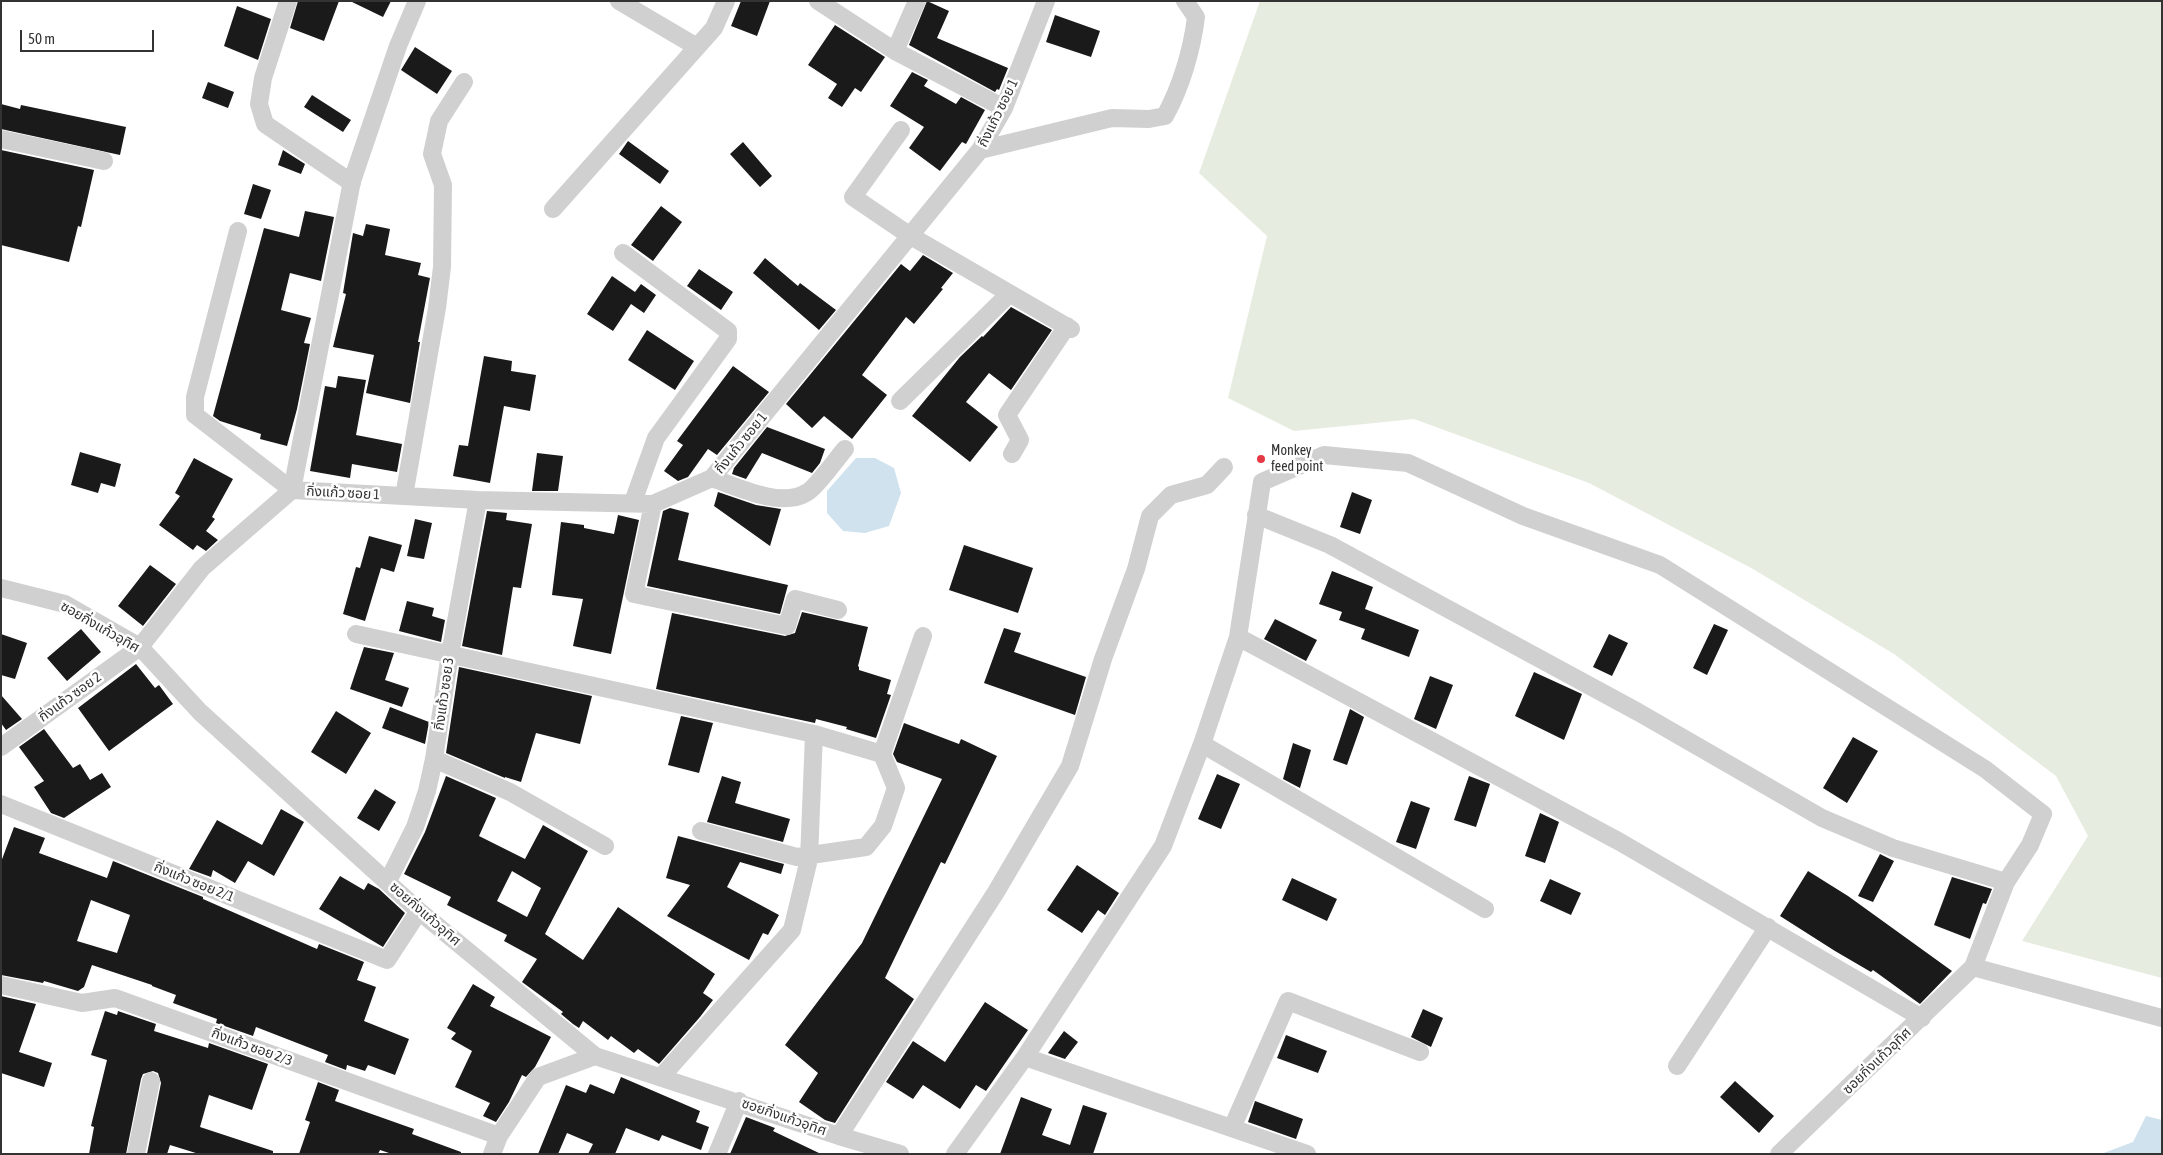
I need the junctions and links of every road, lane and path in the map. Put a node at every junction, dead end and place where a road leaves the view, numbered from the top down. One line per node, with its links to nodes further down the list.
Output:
1 (288, 1): 17 (street)
2 (417, 1): 17 (street)
3 (619, 1): 9 (street)
4 (726, 1): 9 (street)
5 (818, 1): 10 (street)
6 (917, 1): 10 (street)
7 (1046, 1): 12 (street, กิ่งแก้ว ซอย 1)
8 (1185, 1): 15 (street)
9 (697, 47): 18 (street)
10 (895, 51): 12 (street)
11 (464, 82): 29 (street)
12 (1004, 108): 15 (street, กิ่งแก้ว ซอย 1)
13 (901, 130): 20 (street)
14 (1, 139): 16 (street)
15 (980, 150): 20 (street, กิ่งแก้ว ซอย 1)
16 (104, 161)
17 (352, 183): 28 (street)
18 (552, 209)
19 (238, 231): 28 (street)
20 (909, 236): 22 (street); 27 (street, กิ่งแก้ว ซอย 1)
21 (623, 253): 31 (street)
22 (1009, 294): 23 (street); 25 (street)
23 (900, 401)
24 (845, 449): 27 (street)
25 (1012, 454)
26 (1224, 467): 68 (street)
27 (712, 478): 32 (street, กิ่งแก้ว ซอย 1)
28 (292, 490): 29 (street, กิ่งแก้ว ซอย 1); 39 (street, กิ่งแก้ว ซอย 1)
29 (404, 496): 30 (street, กิ่งแก้ว ซอย 1)
30 (478, 500): 31 (street, กิ่งแก้ว ซอย 1); 40 (street, กิ่งแก้ว ซอย 3)
31 (633, 502): 32 (street, กิ่งแก้ว ซอย 1)
32 (653, 504): 35 (street)
33 (1256, 515): 38 (street); 51 (street); 51 (street)
34 (1, 588): 39 (street, ซอยกิ่งแก้วอุทิศ)
35 (838, 610)
36 (356, 634): 40 (street)
37 (923, 636): 44 (street)
38 (1238, 637): 42 (street); 54 (street)
39 (140, 647): 43 (street, กิ่งแก้ว ซอย 2); 50 (street, ซอยกิ่งแก้วอุทิศ)
40 (450, 654): 41 (street); 45 (street, กิ่งแก้ว ซอย 3)
41 (814, 734): 44 (street); 49 (street)
42 (1202, 744): 52 (street); 61 (street)
43 (1, 748)
44 (882, 754): 49 (street)
45 (434, 759): 48 (street); 50 (street, กิ่งแก้ว ซอย 3)
46 (1, 804): 53 (street, กิ่งแก้ว ซอย 2/1)
47 (701, 831): 49 (street)
48 (605, 846)
49 (810, 855): 63 (street)
50 (388, 882): 53 (street, ซอยกิ่งแก้วอุทิศ)
51 (2006, 882): 55 (street)
52 (1485, 909)
53 (419, 911): 60 (street, ซอยกิ่งแก้วอุทิศ)
54 (1768, 927): 57 (street); 62 (street)
55 (1973, 967): 57 (street, ซอยกิ่งแก้วอุทิศ); 58 (street)
56 (1, 985): 67 (street, กิ่งแก้ว ซอย 2/3)
57 (1922, 1018): 75 (street, ซอยกิ่งแก้วอุทิศ)
58 (2162, 1018)
59 (1420, 1052): 66 (street)
60 (595, 1056): 63 (street, ซอยกิ่งแก้วอุทิศ); 67 (street)
61 (1025, 1057): 66 (street); 73 (street)
62 (1677, 1066)
63 (661, 1077): 65 (street, ซอยกิ่งแก้วอุทิศ)
64 (151, 1081): 69 (street)
65 (739, 1102): 68 (street, ซอยกิ่งแก้วอุทิศ); 71 (street)
66 (1232, 1128): 74 (street)
67 (499, 1136): 70 (street)
68 (839, 1136): 72 (street, ซอยกิ่งแก้วอุทิศ)
69 (136, 1154)
70 (492, 1154)
71 (718, 1154)
72 (900, 1154)
73 (955, 1154)
74 (1307, 1154)
75 (1779, 1154)

